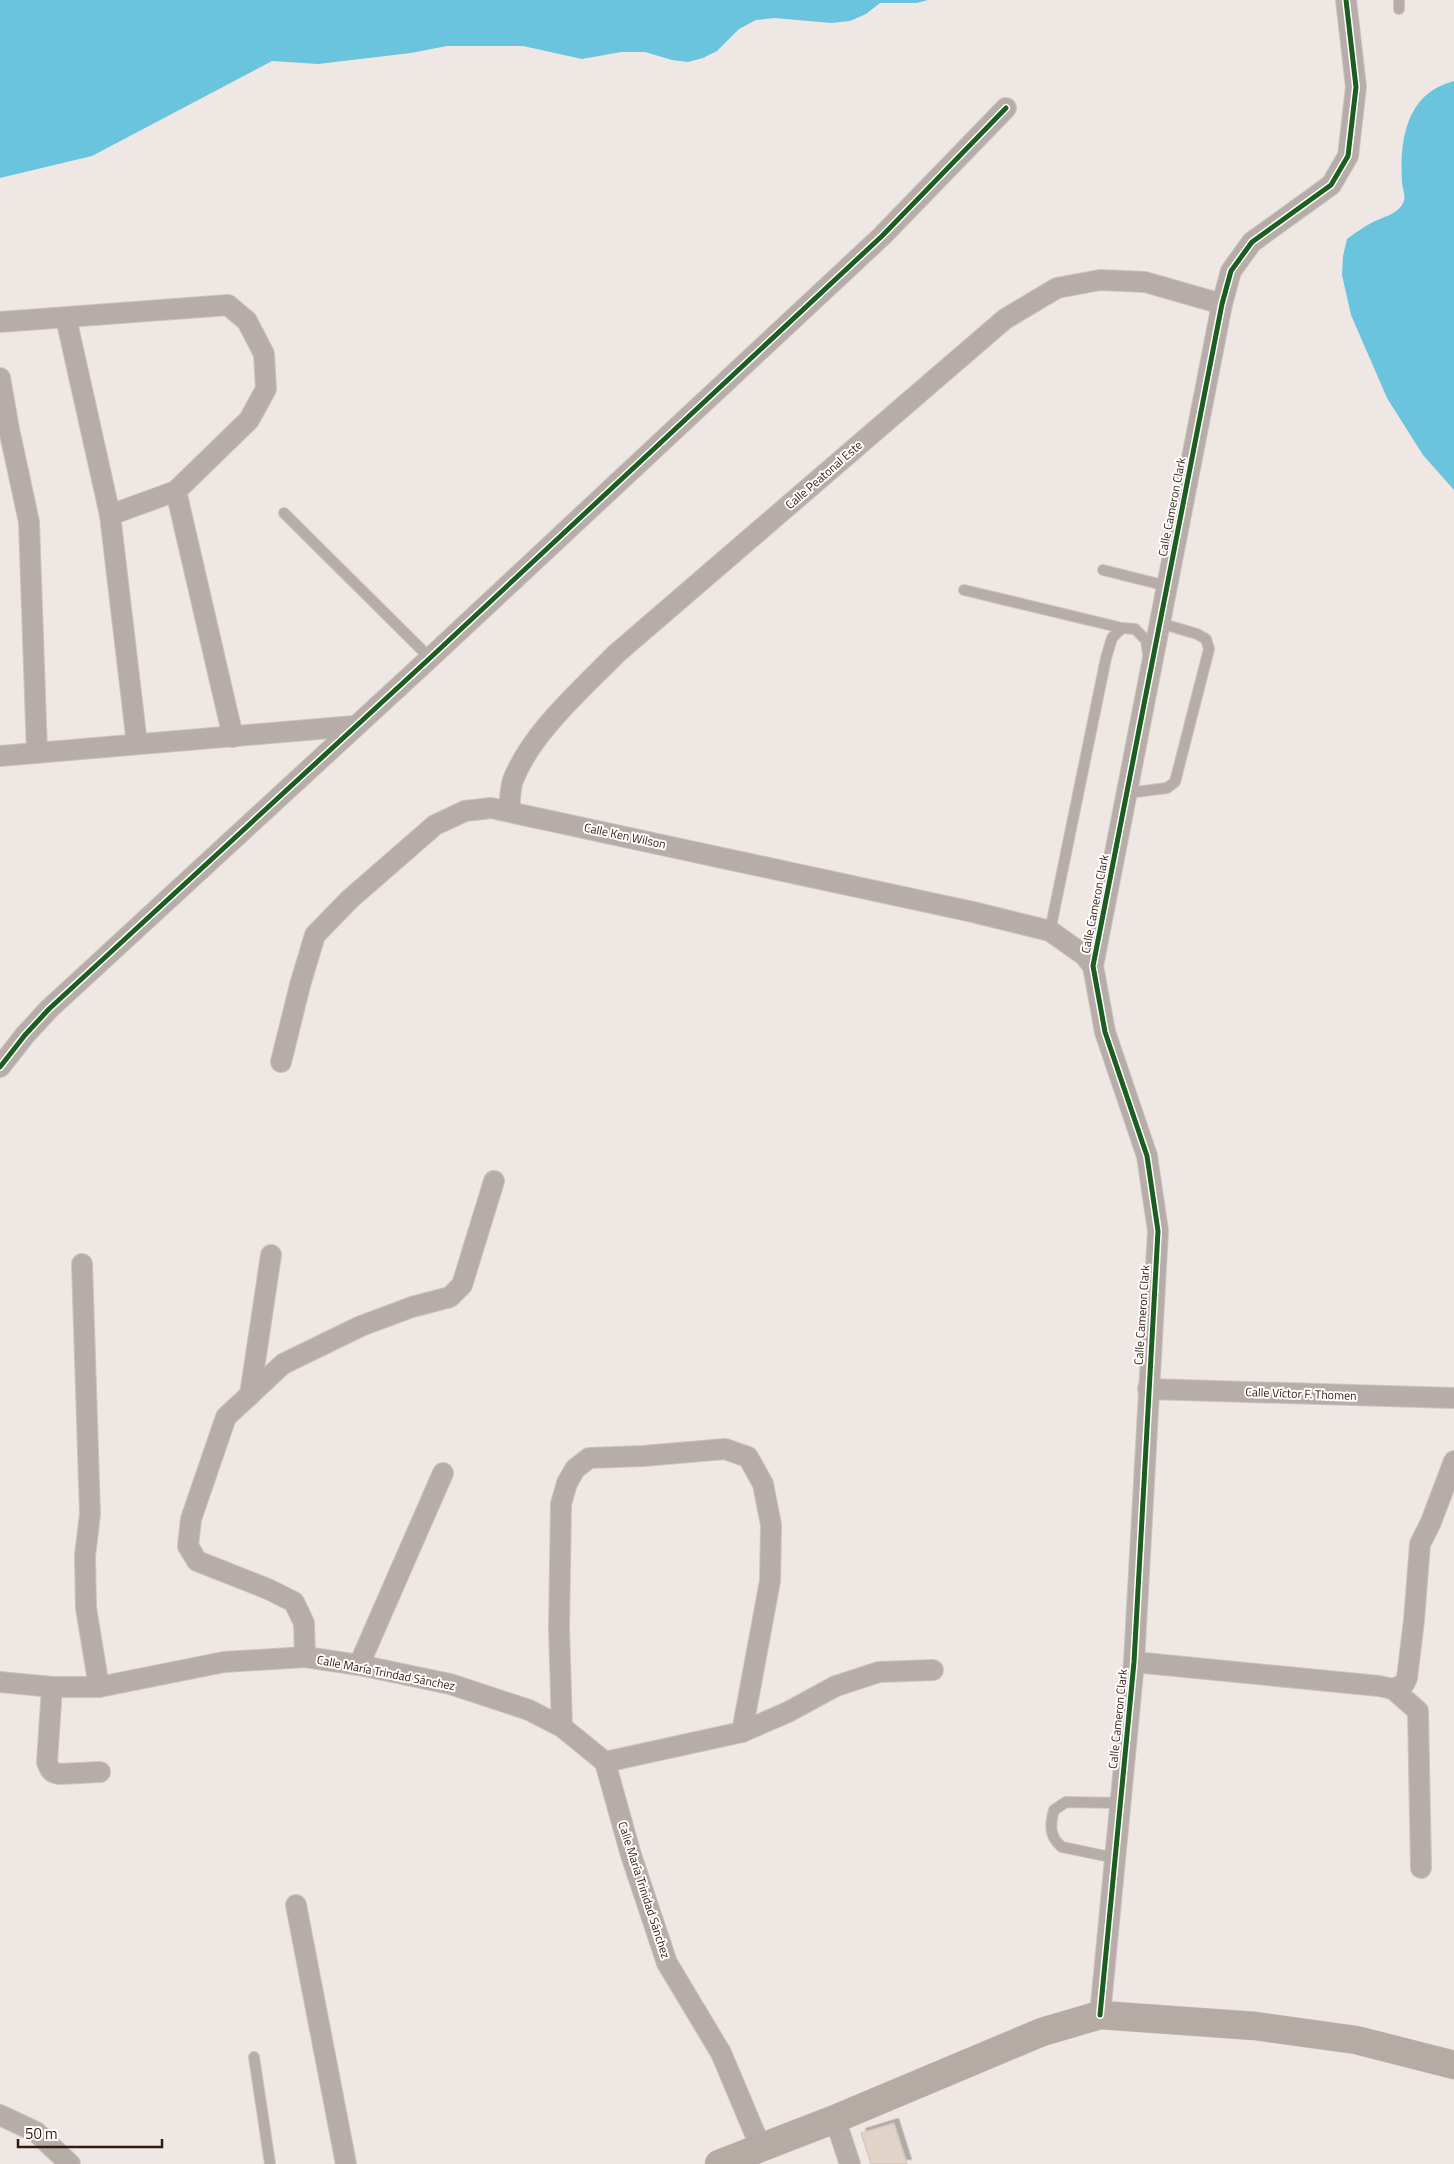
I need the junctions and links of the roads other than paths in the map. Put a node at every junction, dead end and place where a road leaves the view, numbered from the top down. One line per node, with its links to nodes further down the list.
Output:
1 (1346, 0): 3 (street, Calle Cameron Clark)
2 (1006, 108): 16 (street)
3 (1222, 304): 12 (street, Calle Cameron Clark); 24 (street, Calle Peatonal Este)
4 (66, 318): 5 (street); 8 (street); 10 (street)
5 (0, 322)
6 (0, 378): 7 (street)
7 (4, 428): 21 (street)
8 (176, 490): 10 (street); 19 (street)
9 (284, 513): 16 (lane)
10 (110, 515): 20 (street)
11 (1103, 570): 12 (lane)
12 (1167, 586): 14 (street, Calle Cameron Clark)
13 (964, 590): 15 (lane)
14 (1160, 623): 17 (street, Calle Cameron Clark); 23 (lane)
15 (1122, 628): 17 (lane); 25 (lane)
16 (430, 658): 18 (street)
17 (1150, 676): 23 (street, Calle Cameron Clark)
18 (354, 726): 19 (street); 28 (street)
19 (233, 736): 20 (street)
20 (137, 744): 21 (street)
21 (36, 753): 22 (street)
22 (0, 756)
23 (1127, 793): 26 (street, Calle Cameron Clark)
24 (509, 811): 25 (street, Calle Ken Wilson); 27 (street, Calle Ken Wilson)
25 (1050, 931): 26 (street, Calle Ken Wilson)
26 (1093, 966): 32 (street, Calle Cameron Clark)
27 (281, 1062)
28 (0, 1067)
29 (494, 1181): 33 (street)
30 (271, 1256): 33 (street)
31 (82, 1264): 43 (street)
32 (1148, 1389): 34 (street, Calle Víctor F. Thomen); 38 (street, Calle Cameron Clark)
33 (250, 1395): 37 (street)
34 (1454, 1398)
35 (1454, 1461): 44 (street)
36 (444, 1474): 39 (street)
37 (305, 1657): 39 (street, Calle María Trindad Sánchez); 43 (street, Calle María Trindad Sánchez)
38 (1134, 1662): 44 (street); 49 (street, Calle Cameron Clark)
39 (359, 1665): 45 (street, Calle María Trindad Sánchez)
40 (933, 1670): 46 (street)
41 (0, 1682): 42 (street, Calle María Trindad Sánchez)
42 (52, 1687): 43 (street, Calle María Trindad Sánchez); 48 (street)
43 (100, 1687)
44 (1393, 1689): 51 (street)
45 (562, 1727): 46 (street); 47 (street, Calle María Trindad Sánchez)
46 (742, 1732): 47 (street)
47 (605, 1762): 58 (street, Calle María Trinidad Sánchez)
48 (100, 1772)
49 (1120, 1803): 50 (street, Calle Cameron Clark); 50 (lane)
50 (1115, 1858): 53 (street, Calle Cameron Clark)
51 (1420, 1868)
52 (296, 1905): 61 (street)
53 (1100, 2015): 55 (main road); 57 (main road)
54 (254, 2057): 60 (lane)
55 (1454, 2065)
56 (0, 2115): 59 (street)
57 (834, 2119): 58 (main road); 63 (street)
58 (761, 2148): 62 (main road)
59 (70, 2164)
60 (270, 2164)
61 (346, 2164)
62 (719, 2164)
63 (850, 2164)

